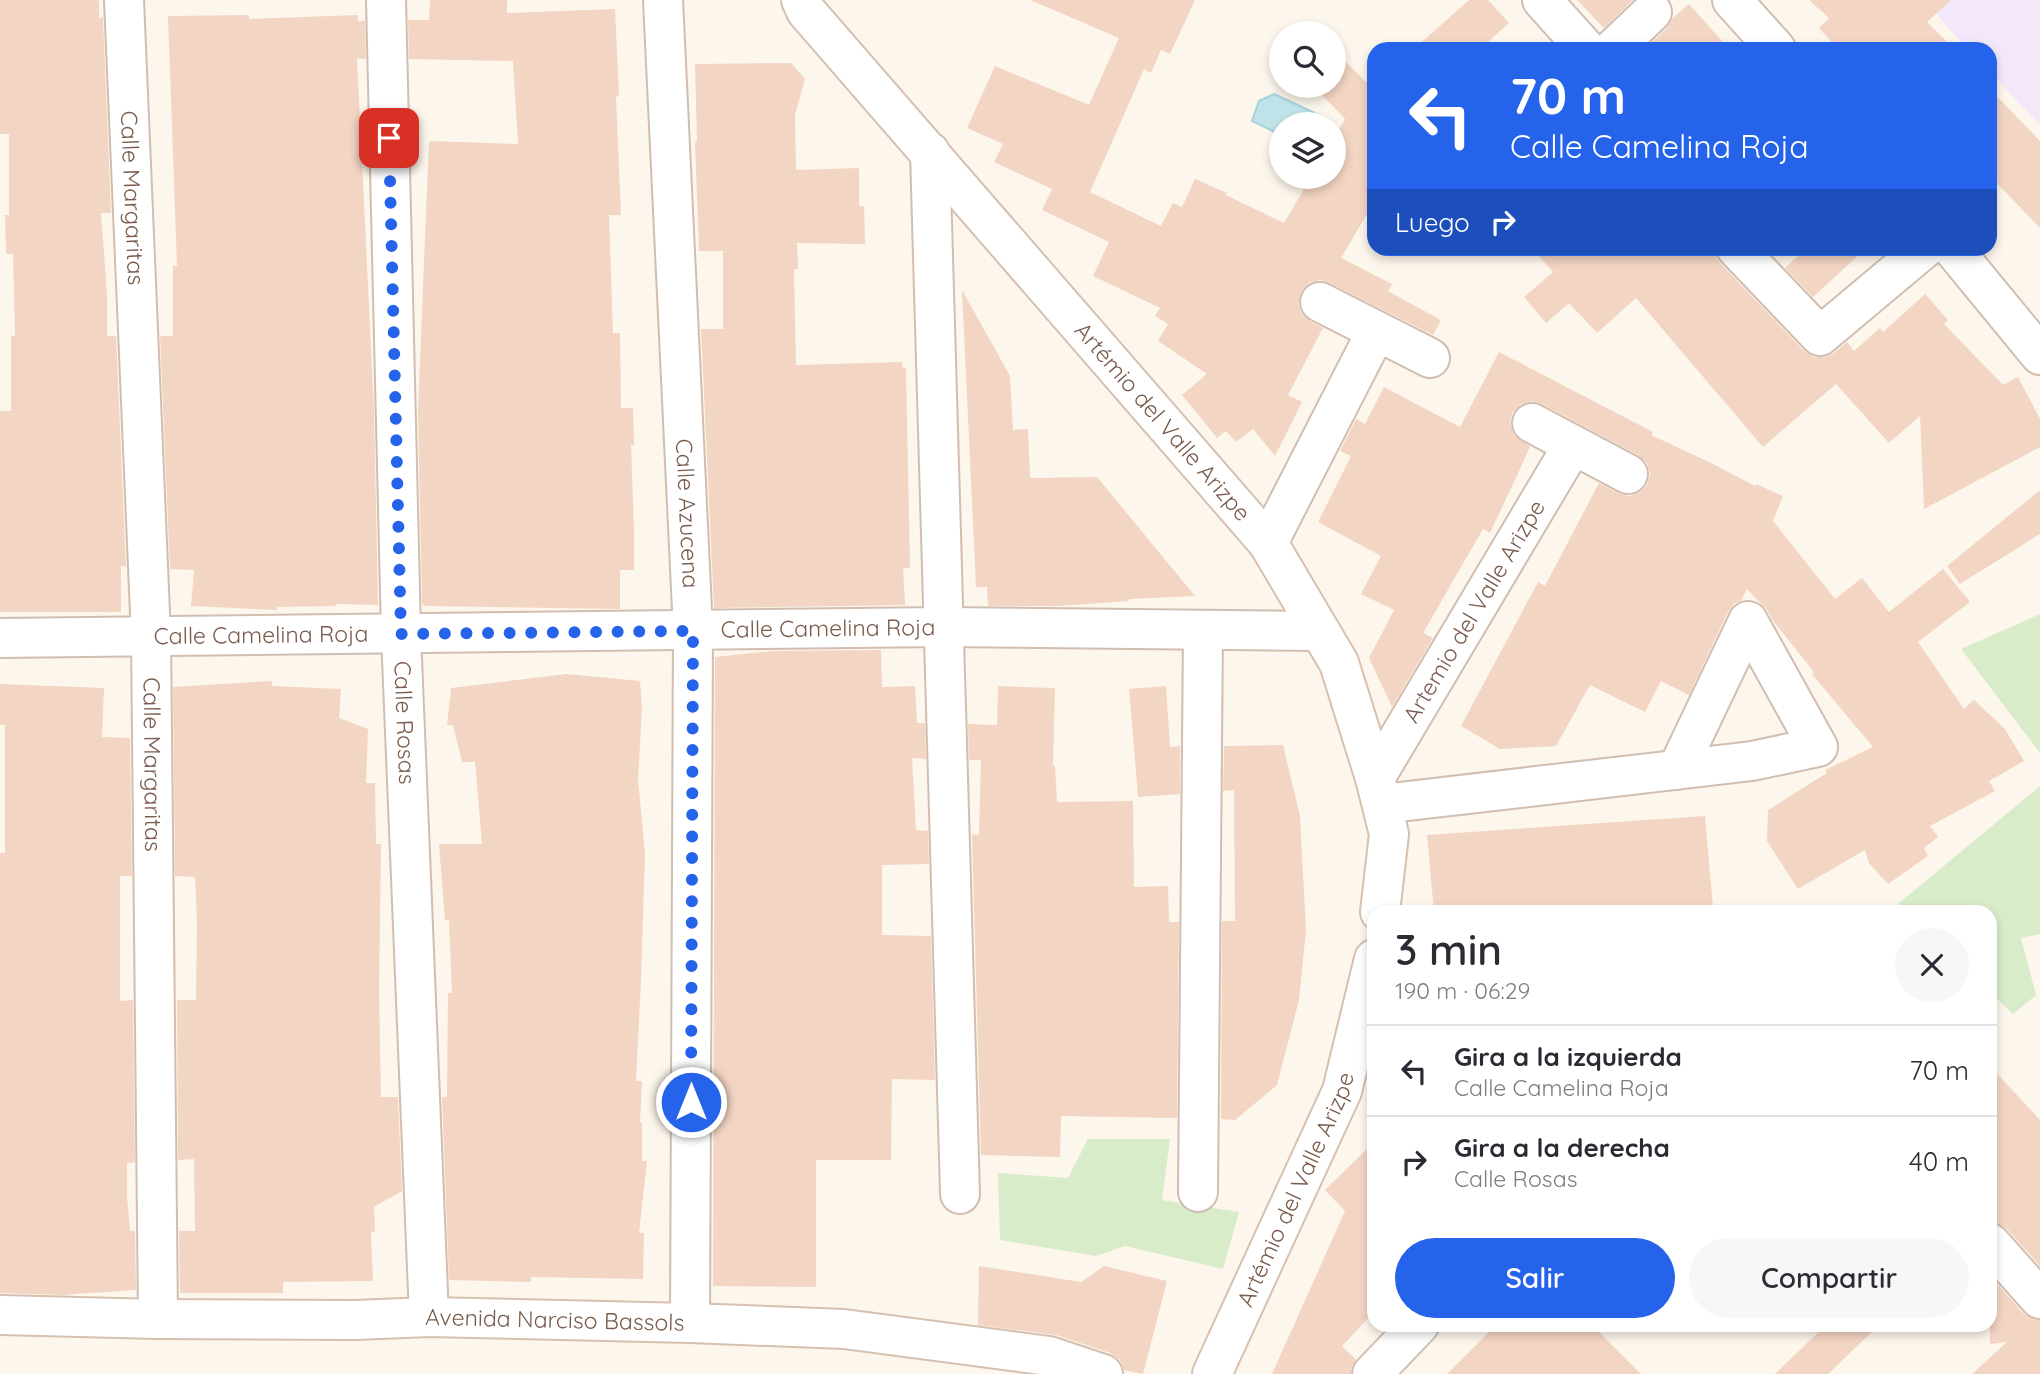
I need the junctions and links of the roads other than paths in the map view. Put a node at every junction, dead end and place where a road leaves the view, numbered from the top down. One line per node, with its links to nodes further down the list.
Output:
1 (124, 0): 28 (street, Calle Margaritas)
2 (386, 0): 27 (street, Calle Rosas)
3 (663, 0): 24 (street, Calle Azucena)
4 (801, 0): 11 (street, Artémio del Valle Arizpe)
5 (1542, 0): 8 (street)
6 (1732, 0): 10 (street)
7 (1652, 12): 9 (street)
8 (1580, 42)
9 (1620, 42)
10 (1770, 42)
11 (930, 152): 22 (street, Artémio del Valle Arizpe); 23 (street)
12 (1744, 256): 13 (street)
13 (1916, 256)
14 (1959, 256): 17 (street)
15 (1320, 302): 16 (street)
16 (1376, 332): 18 (street); 22 (street)
17 (2040, 355)
18 (1430, 358)
19 (1532, 423): 20 (street)
20 (1573, 445): 21 (street); 31 (street, Artemio del Valle Arizpe)
21 (1628, 474)
22 (1268, 543): 26 (street, Artémio del Valle Arizpe)
23 (943, 627): 24 (street, Calle Camelina Roja); 25 (street, Calle Camelina Roja); 35 (street)
24 (693, 631): 27 (street, Calle Camelina Roja); 41 (street, Calle Azucena)
25 (1203, 631): 26 (street, Calle Camelina Roja); 34 (street)
26 (1320, 631): 31 (street, Artémio del Valle Arizpe)
27 (401, 634): 28 (street, Calle Camelina Roja); 39 (street, Calle Rosas)
28 (151, 637): 29 (street, Calle Camelina Roja); 40 (street, Calle Margaritas)
29 (0, 638)
30 (1677, 770): 31 (street)
31 (1378, 791): 32 (street, Artémio del Valle Arizpe)
32 (1381, 905)
33 (1367, 988): 44 (street, Artémio del Valle Arizpe)
34 (1198, 1192)
35 (960, 1194)
36 (1997, 1251): 37 (street)
37 (2040, 1299)
38 (0, 1315): 40 (street, Avenida Narciso Bassols)
39 (429, 1317): 40 (street, Avenida Narciso Bassols); 41 (street, Avenida Narciso Bassols)
40 (158, 1319)
41 (690, 1323): 43 (street, Avenida Narciso Bassols)
42 (1412, 1332): 45 (street)
43 (1103, 1374)
44 (1212, 1374)
45 (1372, 1374)

